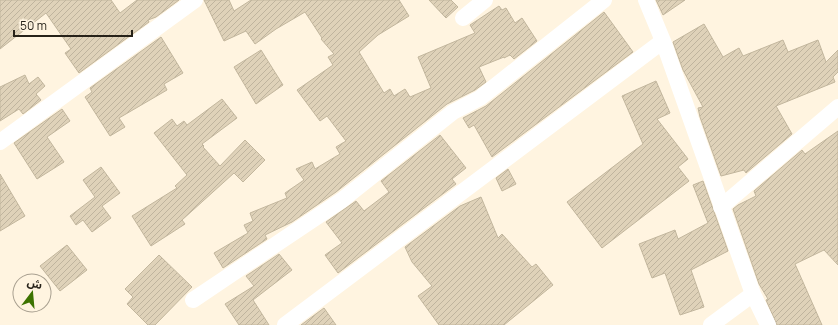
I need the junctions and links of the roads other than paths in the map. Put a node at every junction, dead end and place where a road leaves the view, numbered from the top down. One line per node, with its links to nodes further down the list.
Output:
1 (195, 0): 8 (street)
2 (486, 0): 5 (street)
3 (604, 0): 11 (street)
4 (646, 0): 6 (street)
5 (463, 18)
6 (663, 41): 9 (street); 12 (street)
7 (838, 107): 9 (street)
8 (0, 142)
9 (721, 207): 10 (street)
10 (753, 294): 13 (street); 14 (street)
11 (192, 300)
12 (285, 325)
13 (711, 325)
14 (768, 325)

